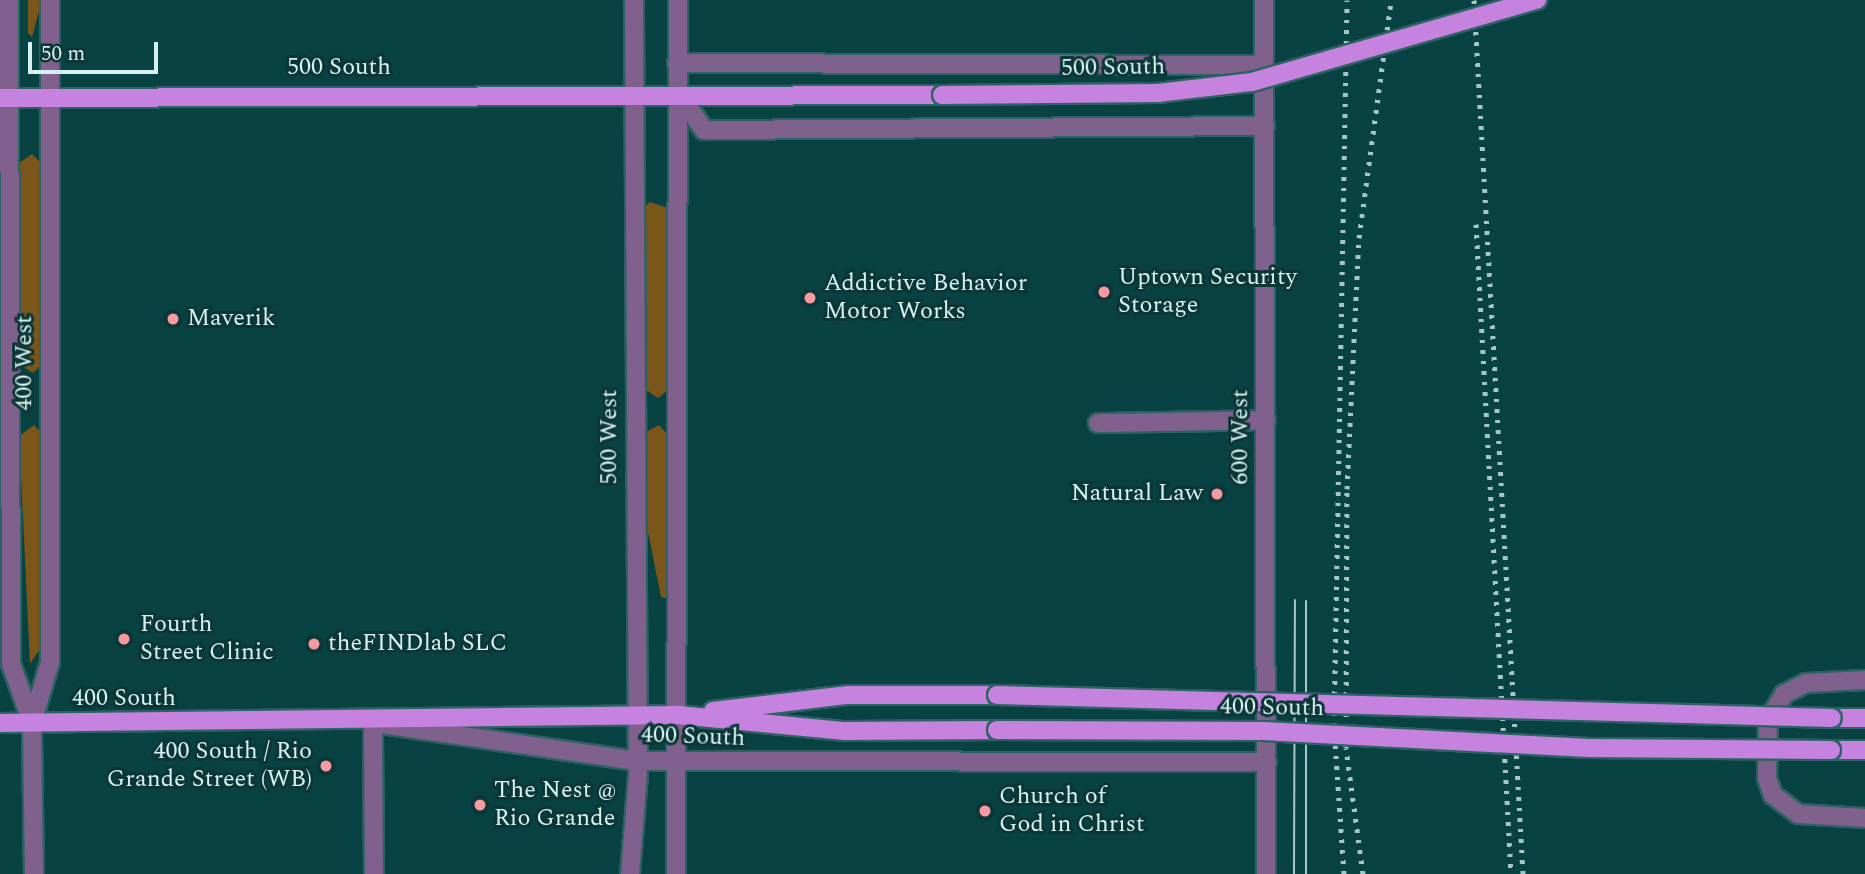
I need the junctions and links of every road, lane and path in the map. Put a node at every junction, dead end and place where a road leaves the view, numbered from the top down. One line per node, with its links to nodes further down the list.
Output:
1 (9, 0): 11 (street, 400 West)
2 (50, 0): 12 (street, 400 West)
3 (634, 0): 9 (street, 500 West)
4 (678, 0): 7 (street)
5 (1264, 0): 8 (street, 600 West)
6 (1537, 0): 10 (main road, 500 South, bridge)
7 (677, 63): 8 (street, 500 South); 10 (street)
8 (1264, 65): 13 (street, 600 West)
9 (634, 92): 10 (main road, 500 South); 12 (main road, 500 South); 17 (street, 500 West)
10 (678, 92): 13 (street); 18 (street)
11 (5, 98): 12 (main road, 500 South); 21 (street, 400 West)
12 (50, 98): 21 (street, 400 West)
13 (1265, 126): 14 (street, 600 West)
14 (1266, 420): 15 (street); 26 (street, 600 West)
15 (1098, 423)
16 (1865, 680): 27 (street)
17 (637, 715): 18 (main road, 400 South); 22 (main road, 400 South); 24 (street, 500 West)
18 (678, 715): 19 (main road, 400 South, bridge); 23 (main road, 400 South, bridge); 25 (street)
19 (1865, 718)
20 (0, 723): 21 (main road, 400 South)
21 (32, 723): 22 (main road, 400 South); 28 (street, 400 West)
22 (373, 723): 24 (street, 400 South); 29 (street)
23 (1865, 750)
24 (638, 761): 25 (street, 400 South); 30 (street, 500 West)
25 (678, 762): 26 (street, 400 South); 31 (street)
26 (1267, 762): 32 (street, 600 West)
27 (1865, 818)
28 (34, 874)
29 (374, 874)
30 (630, 874)
31 (676, 874)
32 (1266, 874)

